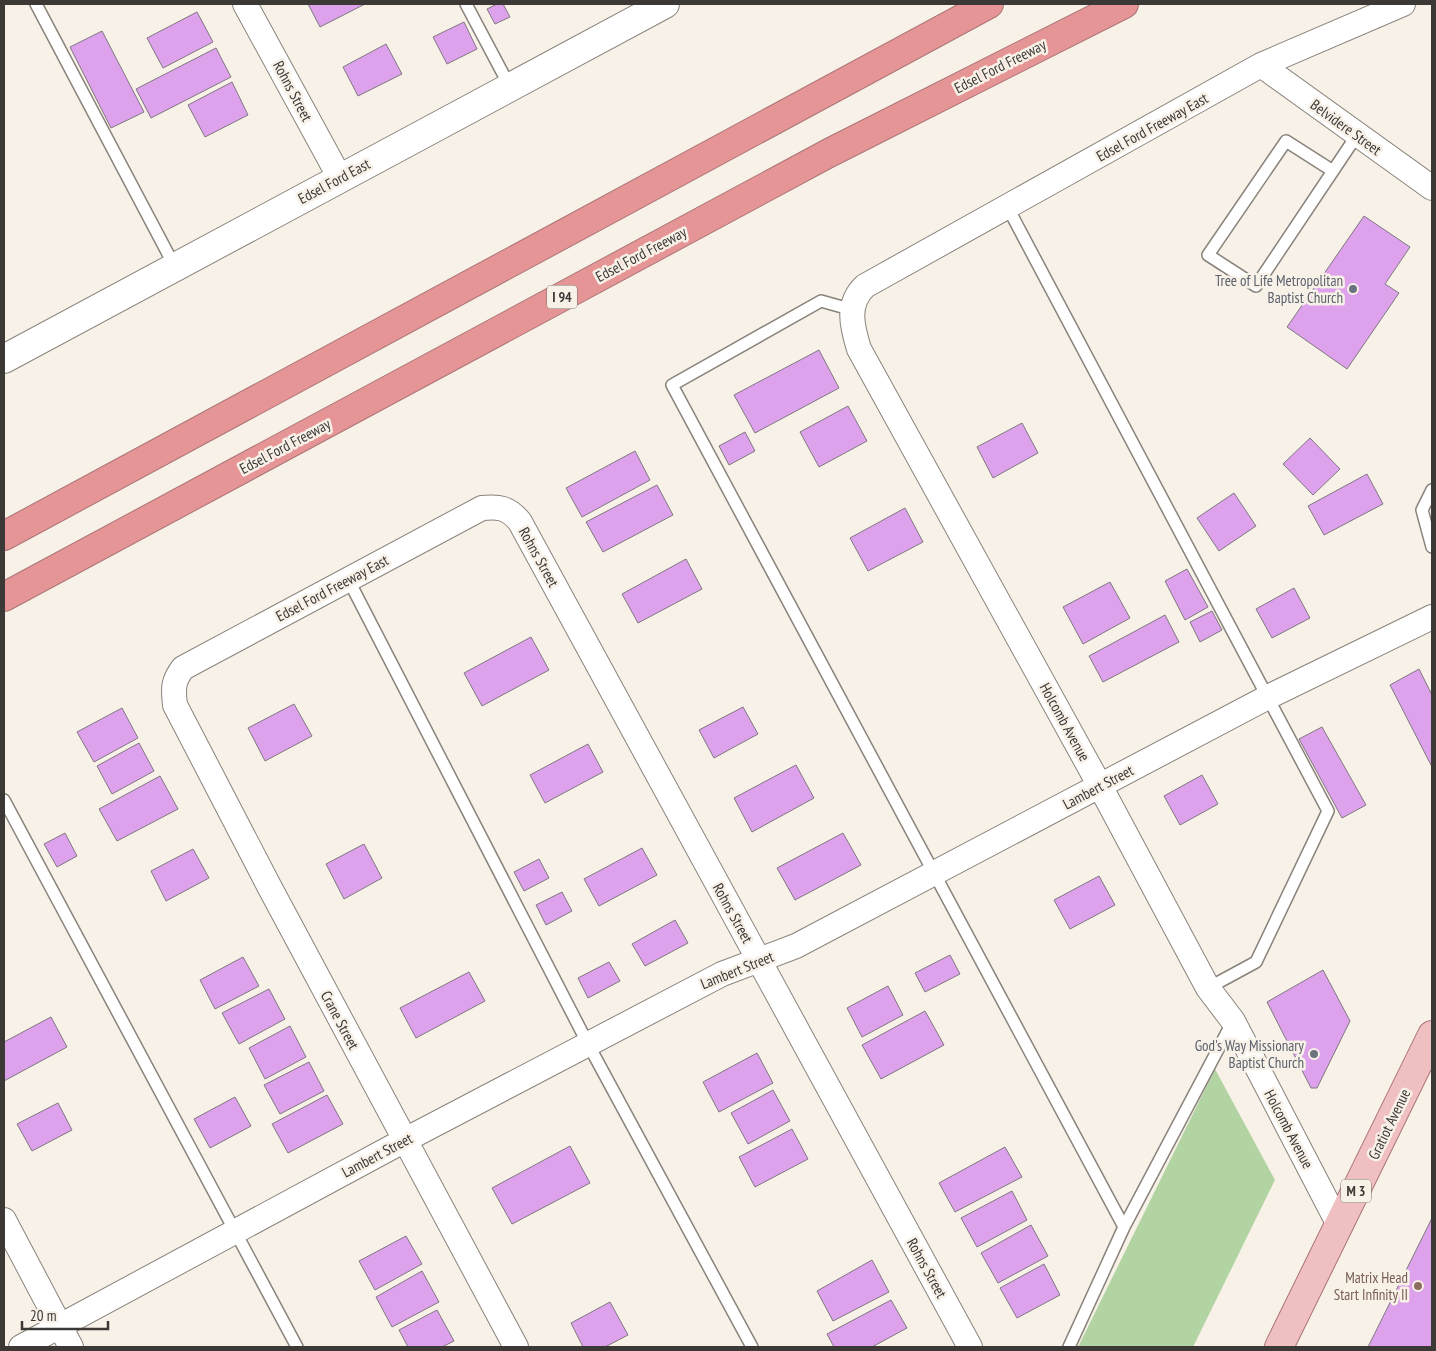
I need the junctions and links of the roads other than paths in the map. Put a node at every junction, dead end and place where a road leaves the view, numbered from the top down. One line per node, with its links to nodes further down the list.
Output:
1 (36, 4): 15 (lane)
2 (245, 4): 12 (street, Rohns Street)
3 (466, 4): 9 (lane)
4 (664, 4): 9 (street, Edsel Ford East)
5 (989, 4): 20 (highway)
6 (1124, 4): 23 (highway, Edsel Ford Freeway / I 94)
7 (1403, 4): 8 (street, Edsel Ford Freeway East)
8 (1261, 65): 10 (street, Belvidere Street); 14 (street, Edsel Ford Freeway East)
9 (510, 87): 12 (street, Edsel Ford East)
10 (1357, 135): 11 (lane); 13 (street, Belvidere Street)
11 (1333, 171): 11 (lane)
12 (340, 178): 15 (street, Edsel Ford East)
13 (1432, 188)
14 (1008, 208): 16 (street, Edsel Ford Freeway East); 26 (lane)
15 (175, 267): 17 (street, Edsel Ford East)
16 (852, 310): 27 (street, Holcomb Avenue); 29 (lane)
17 (4, 359)
18 (1432, 490): 21 (lane)
19 (505, 509): 22 (street, Edsel Ford Freeway East); 30 (street, Rohns Street)
20 (4, 536)
21 (1432, 547)
22 (348, 579): 25 (street, Edsel Ford Freeway East); 34 (lane)
23 (4, 597)
24 (1432, 617): 26 (street, Lambert Street)
25 (173, 689): 35 (street, Crane Street)
26 (1268, 697): 27 (street, Lambert Street); 31 (lane)
27 (1100, 786): 29 (street, Lambert Street); 31 (street, Holcomb Avenue)
28 (4, 800): 39 (lane)
29 (934, 873): 30 (street, Lambert Street); 38 (lane)
30 (759, 961): 34 (street, Lambert Street); 46 (street, Rohns Street)
31 (1208, 988): 32 (street, Holcomb Avenue)
32 (1233, 1021): 37 (street, Holcomb Avenue); 38 (lane)
33 (1432, 1035): 37 (main road, Gratiot Avenue / M 3)
34 (588, 1044): 35 (street, Lambert Street); 45 (lane)
35 (404, 1140): 39 (street, Lambert Street); 44 (street, Crane Street)
36 (4, 1220): 40 (street)
37 (1339, 1225): 48 (main road, Gratiot Avenue / M 3)
38 (1124, 1227): 47 (lane)
39 (236, 1231): 40 (street, Lambert Street); 43 (lane)
40 (60, 1326): 41 (street, Lambert Street); 42 (street)
41 (21, 1347)
42 (71, 1347)
43 (297, 1347)
44 (516, 1347)
45 (752, 1347)
46 (970, 1347)
47 (1069, 1347)
48 (1279, 1347)

